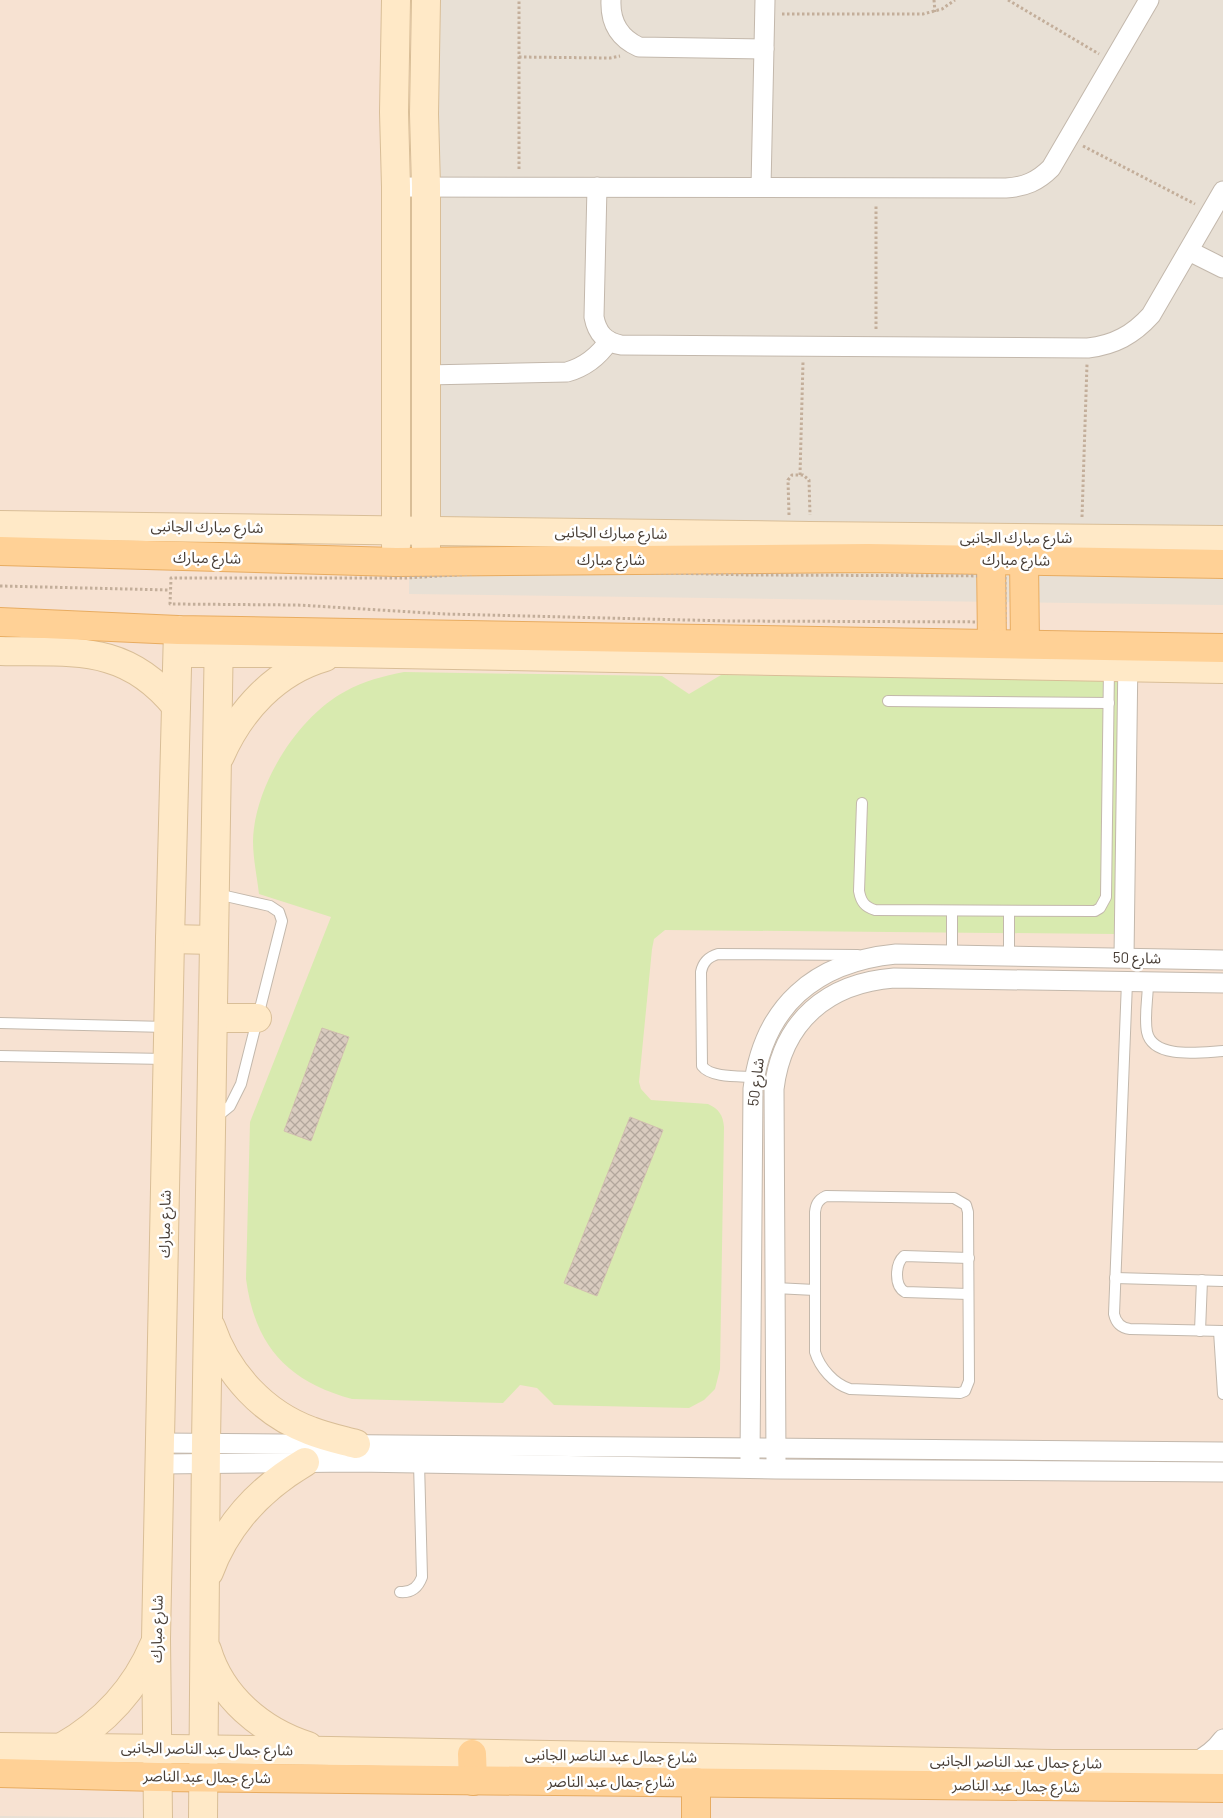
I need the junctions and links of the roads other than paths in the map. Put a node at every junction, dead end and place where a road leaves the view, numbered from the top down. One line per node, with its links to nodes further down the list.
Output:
1 (396, 0): 8 (main road)
2 (426, 0): 7 (main road)
3 (611, 0): 6 (street)
4 (1148, 0): 10 (street)
5 (765, 7): 6 (street)
6 (764, 49): 10 (street)
7 (426, 186): 8 (street); 9 (street); 15 (main road)
8 (396, 187): 16 (main road)
9 (597, 187): 10 (street); 14 (street)
10 (761, 187)
11 (1223, 191): 12 (street)
12 (1189, 250): 13 (street); 14 (street)
13 (1223, 268)
14 (609, 341): 15 (street)
15 (426, 376): 16 (main road); 19 (main road)
16 (396, 378): 18 (main road)
17 (0, 525): 18 (main road, شارع مبارك الجانبى)
18 (396, 529): 19 (main road, شارع مبارك الجانبى); 23 (main road)
19 (426, 531): 20 (main road, شارع مبارك الجانبى); 24 (main road)
20 (1223, 540)
21 (0, 551): 23 (main road, شارع مبارك)
22 (1024, 560): 25 (main road, شارع مبارك); 26 (main road, شارع مبارك); 31 (main road)
23 (396, 562): 24 (main road, شارع مبارك)
24 (426, 562): 26 (main road, شارع مبارك)
25 (1223, 564)
26 (991, 568): 28 (main road)
27 (0, 622): 29 (main road)
28 (992, 633): 31 (main road); 33 (main road)
29 (178, 641): 30 (main road); 40 (main road, شارع مبارك)
30 (219, 642): 33 (main road); 35 (main road); 41 (main road)
31 (1025, 644): 36 (main road)
32 (1223, 648): 36 (main road)
33 (684, 649): 35 (main road); 36 (main road)
34 (0, 651): 40 (main road)
35 (339, 653): 41 (main road)
36 (1121, 661): 37 (main road); 39 (lane); 52 (street)
37 (1223, 670)
38 (888, 702): 39 (lane)
39 (1108, 703): 45 (lane)
40 (176, 706): 46 (main road, شارع مبارك)
41 (218, 760): 43 (main road)
42 (862, 803): 44 (lane)
43 (215, 894): 47 (main road); 59 (lane)
44 (952, 911): 45 (lane); 48 (lane)
45 (1008, 911): 50 (lane)
46 (170, 939): 47 (main road); 61 (main road, شارع مبارك)
47 (214, 940): 58 (main road)
48 (952, 955): 49 (street, شارع 50); 50 (street, شارع 50)
49 (880, 956): 65 (street, شارع 50); 65 (lane)
50 (1009, 956): 51 (street, شارع 50)
51 (1094, 957): 52 (street, شارع 50); 54 (street)
52 (1124, 958): 53 (street, شارع 50)
53 (1223, 960)
54 (1095, 981): 55 (street, شارع 50); 68 (street, شارع 50)
55 (1127, 982): 56 (street, شارع 50); 70 (lane)
56 (1148, 982): 57 (street, شارع 50); 62 (lane)
57 (1223, 983)
58 (213, 1018): 59 (main road); 66 (main road)
59 (257, 1018): 66 (lane)
60 (0, 1023): 61 (lane)
61 (168, 1027): 64 (main road, شارع مبارك)
62 (1223, 1052)
63 (0, 1056): 64 (lane)
64 (168, 1059): 83 (main road, شارع مبارك)
65 (754, 1077): 67 (street, شارع 50)
66 (211, 1120): 76 (main road)
67 (752, 1127): 68 (street); 80 (street, شارع 50)
68 (774, 1128): 73 (street, شارع 50)
69 (968, 1258): 74 (lane); 75 (lane); 75 (lane)
70 (1115, 1278): 71 (lane); 77 (lane)
71 (1202, 1280): 72 (lane); 77 (lane)
72 (1223, 1281)
73 (775, 1288): 74 (lane); 81 (street, شارع 50)
74 (815, 1290): 75 (lane)
75 (968, 1294)
76 (208, 1315): 84 (main road); 85 (main road)
77 (1200, 1331): 78 (lane)
78 (1221, 1331): 79 (lane)
79 (1223, 1394)
80 (750, 1448): 81 (street); 85 (street); 88 (street, شارع 50)
81 (776, 1448): 82 (street); 89 (street, شارع 50)
82 (1223, 1452)
83 (160, 1453): 84 (street); 93 (main road, شارع مبارك)
84 (206, 1453): 85 (street); 86 (street); 91 (main road)
85 (356, 1453): 86 (street); 87 (street)
86 (305, 1462): 91 (main road)
87 (418, 1463): 88 (street); 92 (lane)
88 (750, 1468): 89 (street)
89 (776, 1469): 90 (street)
90 (1223, 1472)
91 (205, 1582): 94 (main road)
92 (400, 1592)
93 (156, 1639): 97 (main road); 98 (main road, شارع مبارك)
94 (204, 1642): 99 (main road); 100 (main road)
95 (1223, 1739): 102 (street)
96 (0, 1746): 97 (main road, شارع جمال عبد الناصر الجانبى)
97 (62, 1747): 98 (main road, شارع جمال عبد الناصر الجانبى)
98 (157, 1748): 99 (main road, شارع جمال عبد الناصر الجانبى); 106 (main road, شارع مبارك)
99 (203, 1749): 100 (main road, شارع جمال عبد الناصر الجانبى); 107 (main road)
100 (331, 1750): 101 (main road, شارع جمال عبد الناصر الجانبى)
101 (472, 1754): 105 (main road, شارع جمال عبد الناصر الجانبى); 108 (main road)
102 (1193, 1764): 103 (main road, شارع جمال عبد الناصر الجانبى); 105 (main road, شارع جمال عبد الناصر الجانبى)
103 (1223, 1764)
104 (0, 1773): 106 (main road, شارع جمال عبد الناصر)
105 (1053, 1775): 109 (main road, شارع جمال عبد الناصر); 110 (main road, شارع جمال عبد الناصر)
106 (157, 1777): 107 (main road, شارع جمال عبد الناصر); 111 (main road, شارع مبارك)
107 (203, 1777): 108 (main road, شارع جمال عبد الناصر); 112 (main road)
108 (473, 1781): 109 (main road, شارع جمال عبد الناصر)
109 (696, 1782): 113 (main road)
110 (1223, 1788)
111 (158, 1818)
112 (202, 1818)
113 (696, 1818)

